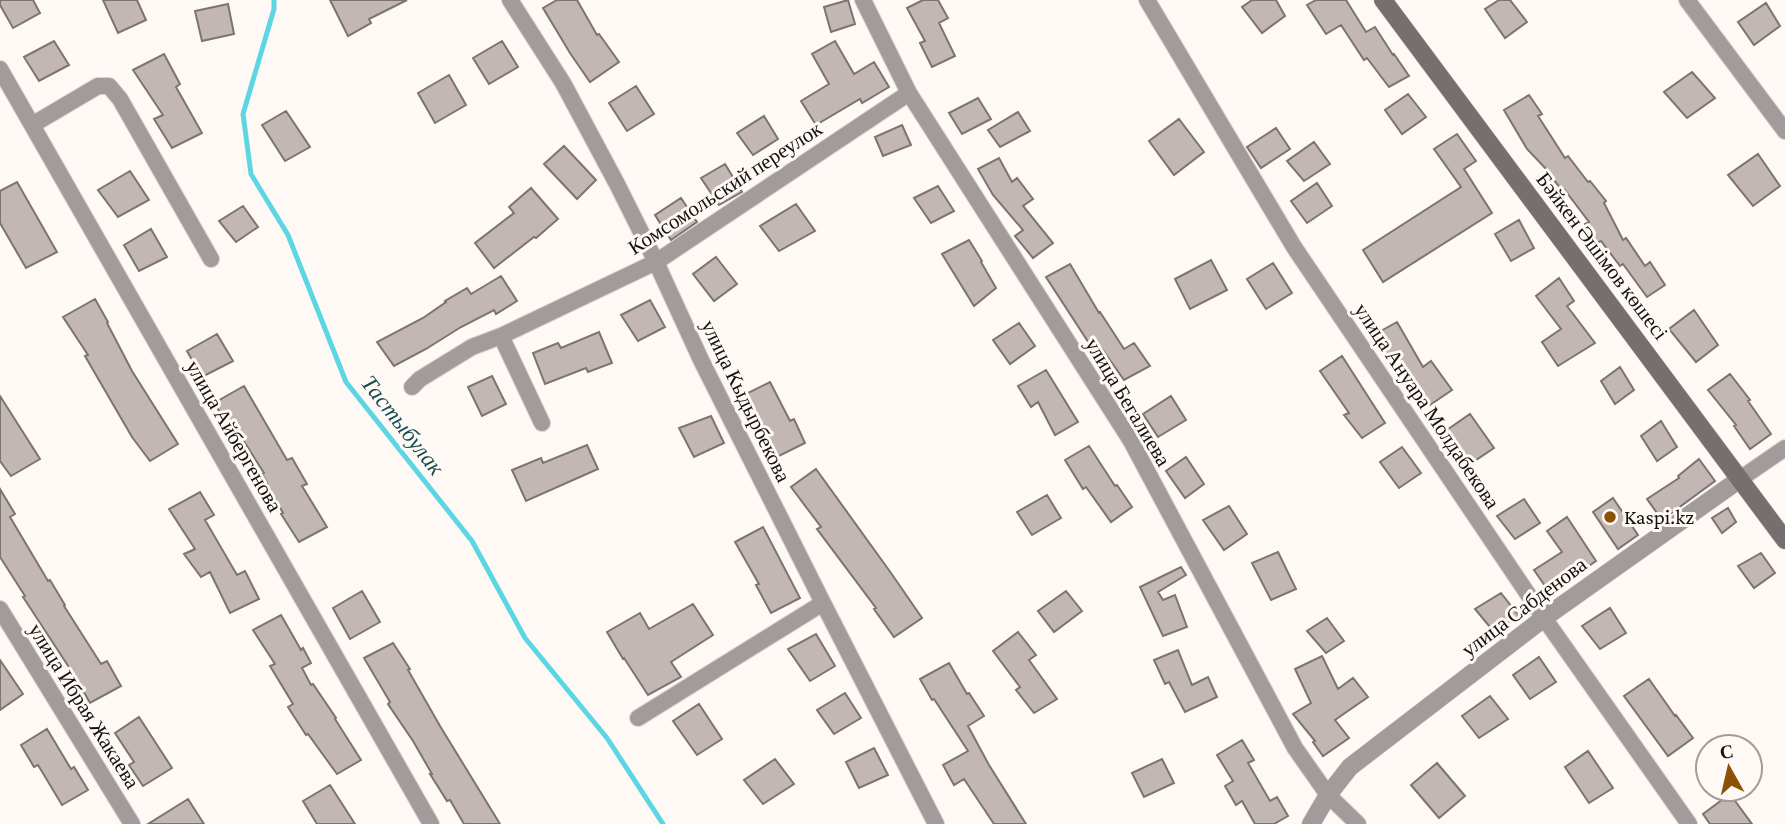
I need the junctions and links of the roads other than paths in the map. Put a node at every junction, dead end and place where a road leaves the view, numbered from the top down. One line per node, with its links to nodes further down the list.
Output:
1 (510, 0): 11 (street, улица Кыдырбекова)
2 (863, 0): 7 (street, улица Бегалиева)
3 (1147, 0): 20 (street, улица Ануара Молдабекова)
4 (1383, 0): 16 (main road, Бәйкен Әшімов көшесі)
5 (1687, 0): 9 (street)
6 (0, 69): 8 (street, улица Айбергенова)
7 (909, 93): 11 (street, Комсомольский переулок); 22 (street, улица Бегалиева)
8 (32, 125): 10 (street); 24 (street, улица Айбергенова)
9 (1785, 131)
10 (211, 258)
11 (656, 262): 12 (street, Комсомольский переулок); 18 (street, улица Кыдырбекова)
12 (501, 336): 13 (street, Комсомольский переулок); 14 (street)
13 (412, 387)
14 (542, 423)
15 (1785, 448): 16 (street, улица Сабденова)
16 (1740, 479): 17 (main road, Бәйкен Әшімов көшесі); 20 (street, улица Сабденова)
17 (1785, 540)
18 (823, 603): 21 (street); 25 (street, улица Кыдырбекова)
19 (0, 610): 23 (street, улица Ибрая Жакаева)
20 (1544, 618): 22 (street, улица Сабденова); 28 (street, улица Ануара Молдабекова)
21 (638, 718)
22 (1328, 795): 26 (street, улица Сабденова); 27 (street, улица Бегалиева)
23 (132, 824)
24 (431, 824)
25 (936, 824)
26 (1311, 824)
27 (1358, 824)
28 (1689, 824)

